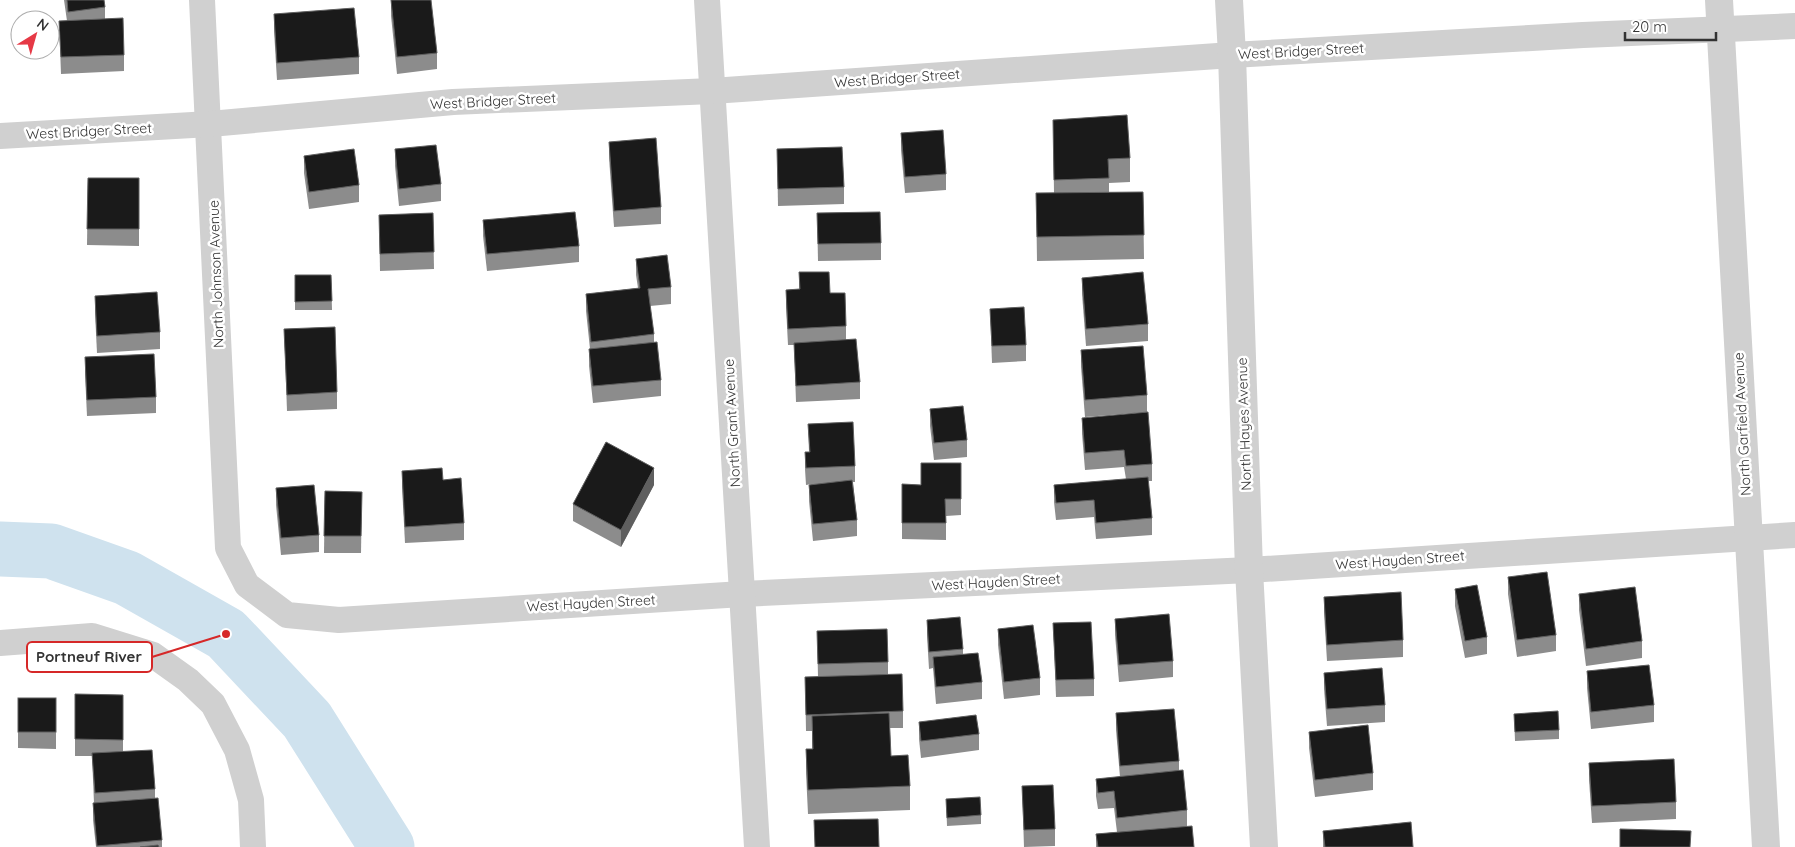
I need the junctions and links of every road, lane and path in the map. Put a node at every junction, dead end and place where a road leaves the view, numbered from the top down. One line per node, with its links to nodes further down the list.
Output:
1 (202, 0): 9 (street, North Johnson Avenue)
2 (707, 0): 8 (street, North Grant Avenue)
3 (1229, 0): 7 (street, North Hayes Avenue)
4 (1719, 0): 6 (street, North Garfield Avenue)
5 (1795, 26): 6 (street, West Bridger Street)
6 (1720, 29): 7 (street, West Bridger Street); 12 (street, North Garfield Avenue)
7 (1232, 55): 8 (street, West Bridger Street); 14 (street, North Hayes Avenue)
8 (712, 90): 9 (street, West Bridger Street); 15 (street, North Grant Avenue)
9 (210, 124): 10 (street, West Bridger Street); 13 (street, North Johnson Avenue)
10 (0, 136)
11 (1795, 535): 12 (street, West Hayden Street)
12 (1749, 538): 14 (street, West Hayden Street); 20 (street, North Garfield Avenue)
13 (228, 548): 15 (street, West Hayden Street)
14 (1249, 570): 15 (street, West Hayden Street); 19 (street, North Hayes Avenue)
15 (742, 594): 18 (street, North Grant Avenue)
16 (0, 643): 17 (street)
17 (253, 847)
18 (757, 847)
19 (1264, 847)
20 (1766, 847)

